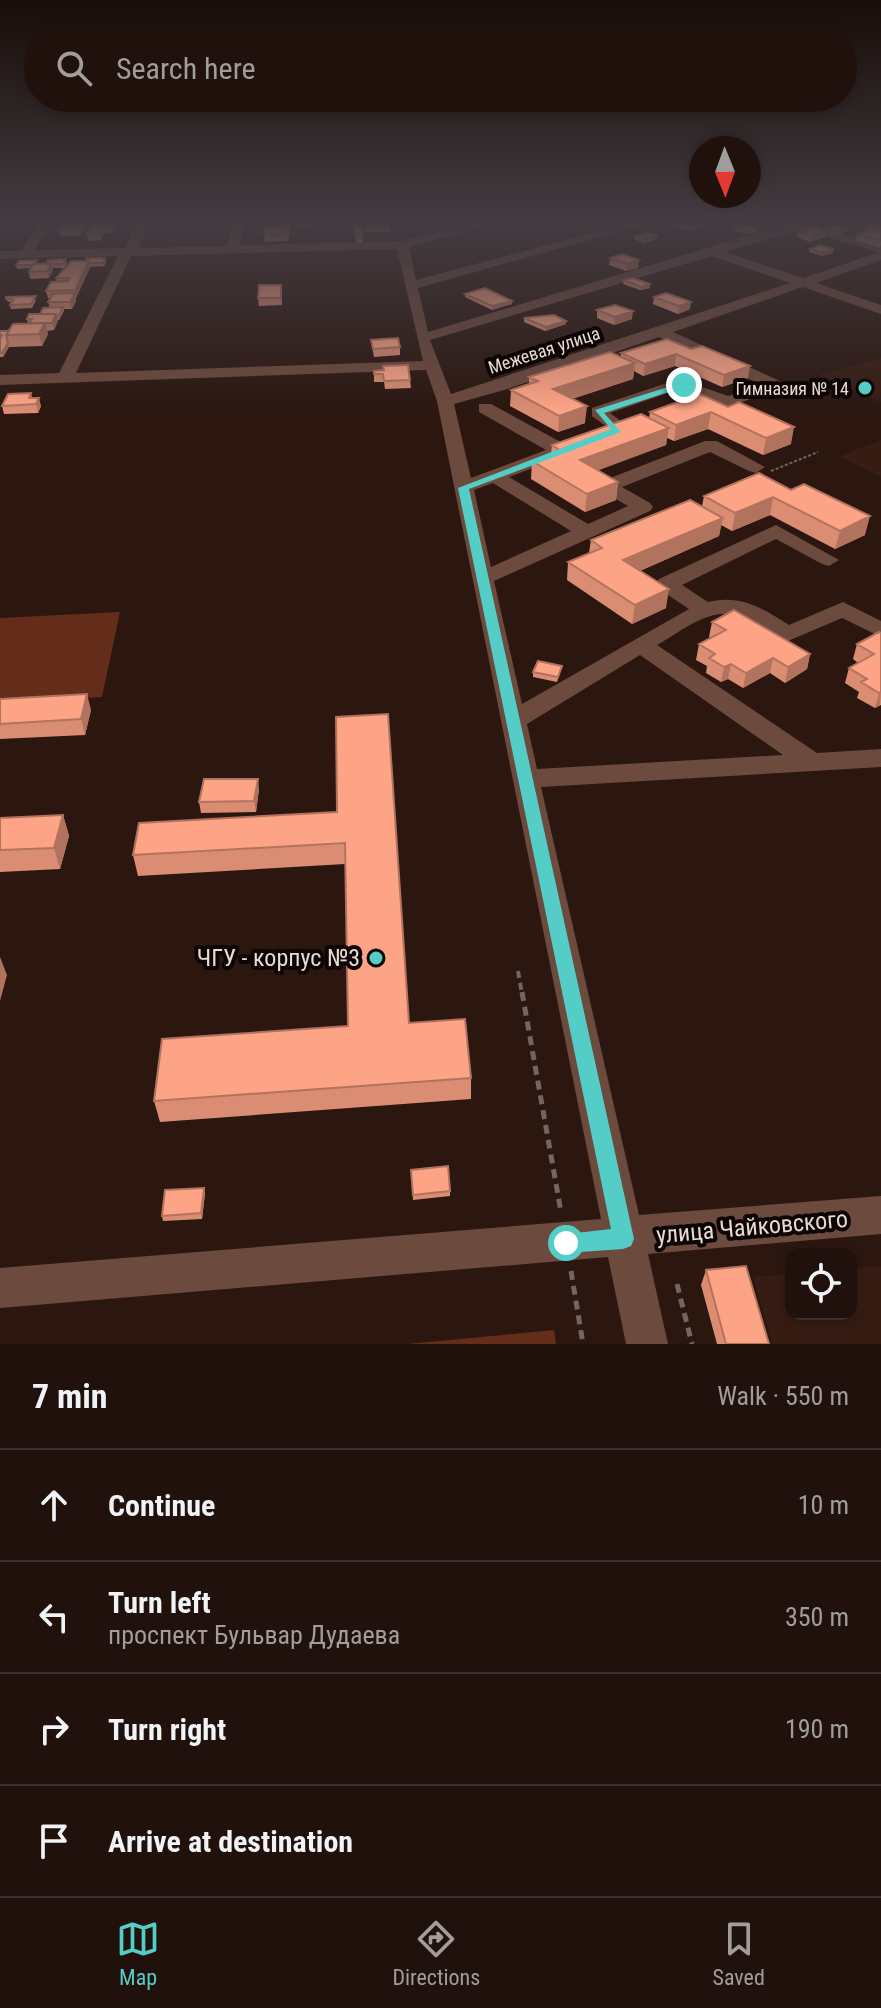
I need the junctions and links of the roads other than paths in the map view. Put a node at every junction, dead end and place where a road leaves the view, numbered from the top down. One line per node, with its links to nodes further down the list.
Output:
1 (112, 286): 10 (street)
2 (411, 286): 8 (street)
3 (596, 286): 8 (street)
4 (798, 286): 7 (street, Межевая улица)
5 (819, 286): 6 (street)
6 (881, 310)
7 (661, 332): 12 (street, Межевая улица); 14 (street)
8 (422, 338): 9 (street)
9 (432, 365): 10 (street); 12 (street)
10 (65, 378): 11 (street)
11 (0, 380)
12 (445, 401): 17 (street)
13 (485, 408): 14 (street)
14 (561, 451): 16 (street)
15 (762, 470): 18 (street)
16 (494, 476): 17 (street); 18 (street)
17 (463, 488): 20 (street)
18 (588, 533): 20 (street)
19 (829, 560): 21 (street)
20 (483, 578): 24 (street)
21 (705, 610): 22 (street); 23 (street)
22 (881, 630)
23 (641, 645): 24 (street); 26 (street)
24 (513, 721): 27 (street)
25 (881, 758): 26 (street)
26 (812, 762): 27 (street)
27 (525, 779): 29 (street)
28 (881, 1215): 29 (street, улица Чайковского)
29 (623, 1239): 30 (street, улица Чайковского); 31 (street)
30 (0, 1288)
31 (647, 1344)

